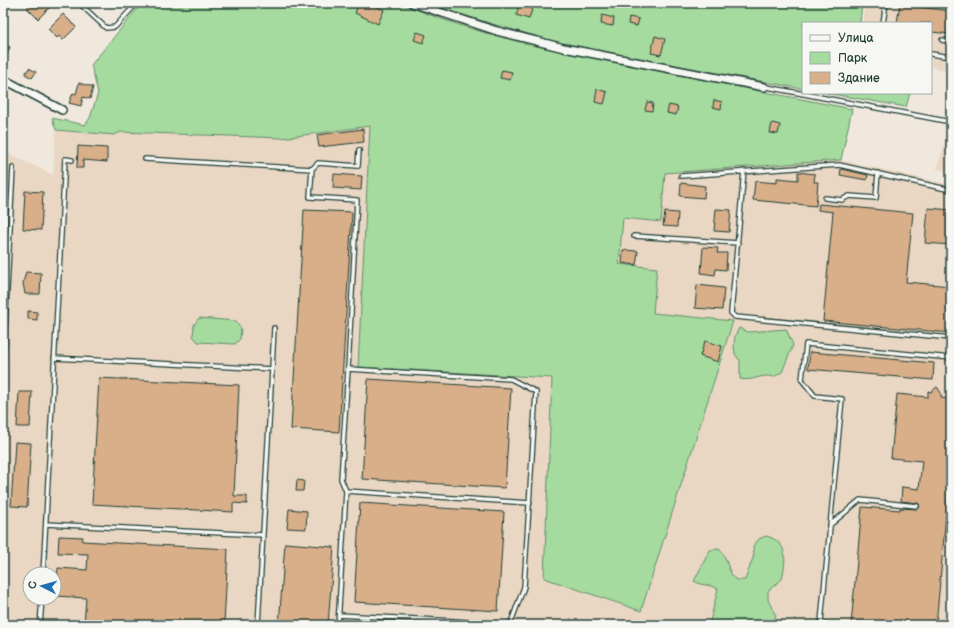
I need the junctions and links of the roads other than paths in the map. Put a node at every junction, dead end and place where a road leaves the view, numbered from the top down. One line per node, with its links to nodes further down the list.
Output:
1 (79, 3): 2 (lane)
2 (137, 3)
3 (412, 3): 13 (street)
4 (886, 3): 7 (lane)
5 (939, 3): 6 (lane)
6 (951, 4)
7 (883, 22)
8 (942, 40): 9 (lane)
9 (951, 42)
10 (932, 54): 11 (lane)
11 (951, 57)
12 (3, 79): 16 (street)
13 (766, 87): 14 (lane)
14 (802, 94)
15 (803, 94): 17 (lane)
16 (62, 110)
17 (951, 122)
18 (359, 150): 22 (lane)
19 (145, 159): 22 (lane)
20 (72, 160): 32 (lane)
21 (13, 168): 34 (lane)
22 (312, 169): 36 (lane)
23 (744, 171): 24 (lane); 25 (lane); 29 (lane)
24 (878, 173): 26 (lane); 27 (lane)
25 (681, 176)
26 (951, 190)
27 (825, 198)
28 (634, 236): 29 (lane)
29 (738, 243): 31 (lane)
30 (274, 328): 35 (lane)
31 (951, 338)
32 (54, 358): 35 (lane); 41 (lane)
33 (951, 358): 42 (lane)
34 (3, 365): 37 (lane)
35 (272, 369): 43 (lane)
36 (348, 369): 38 (lane); 39 (lane)
37 (3, 370)
38 (346, 491): 39 (lane); 46 (lane)
39 (530, 502): 52 (lane)
40 (917, 506): 42 (lane)
41 (46, 524): 43 (lane); 44 (lane)
42 (830, 526): 53 (lane)
43 (263, 535): 49 (lane)
44 (43, 566)
45 (41, 606): 48 (lane)
46 (339, 615): 47 (lane); 50 (lane)
47 (455, 623): 51 (lane)
48 (40, 625)
49 (258, 625)
50 (338, 625)
51 (500, 625)
52 (510, 625)
53 (827, 625)

